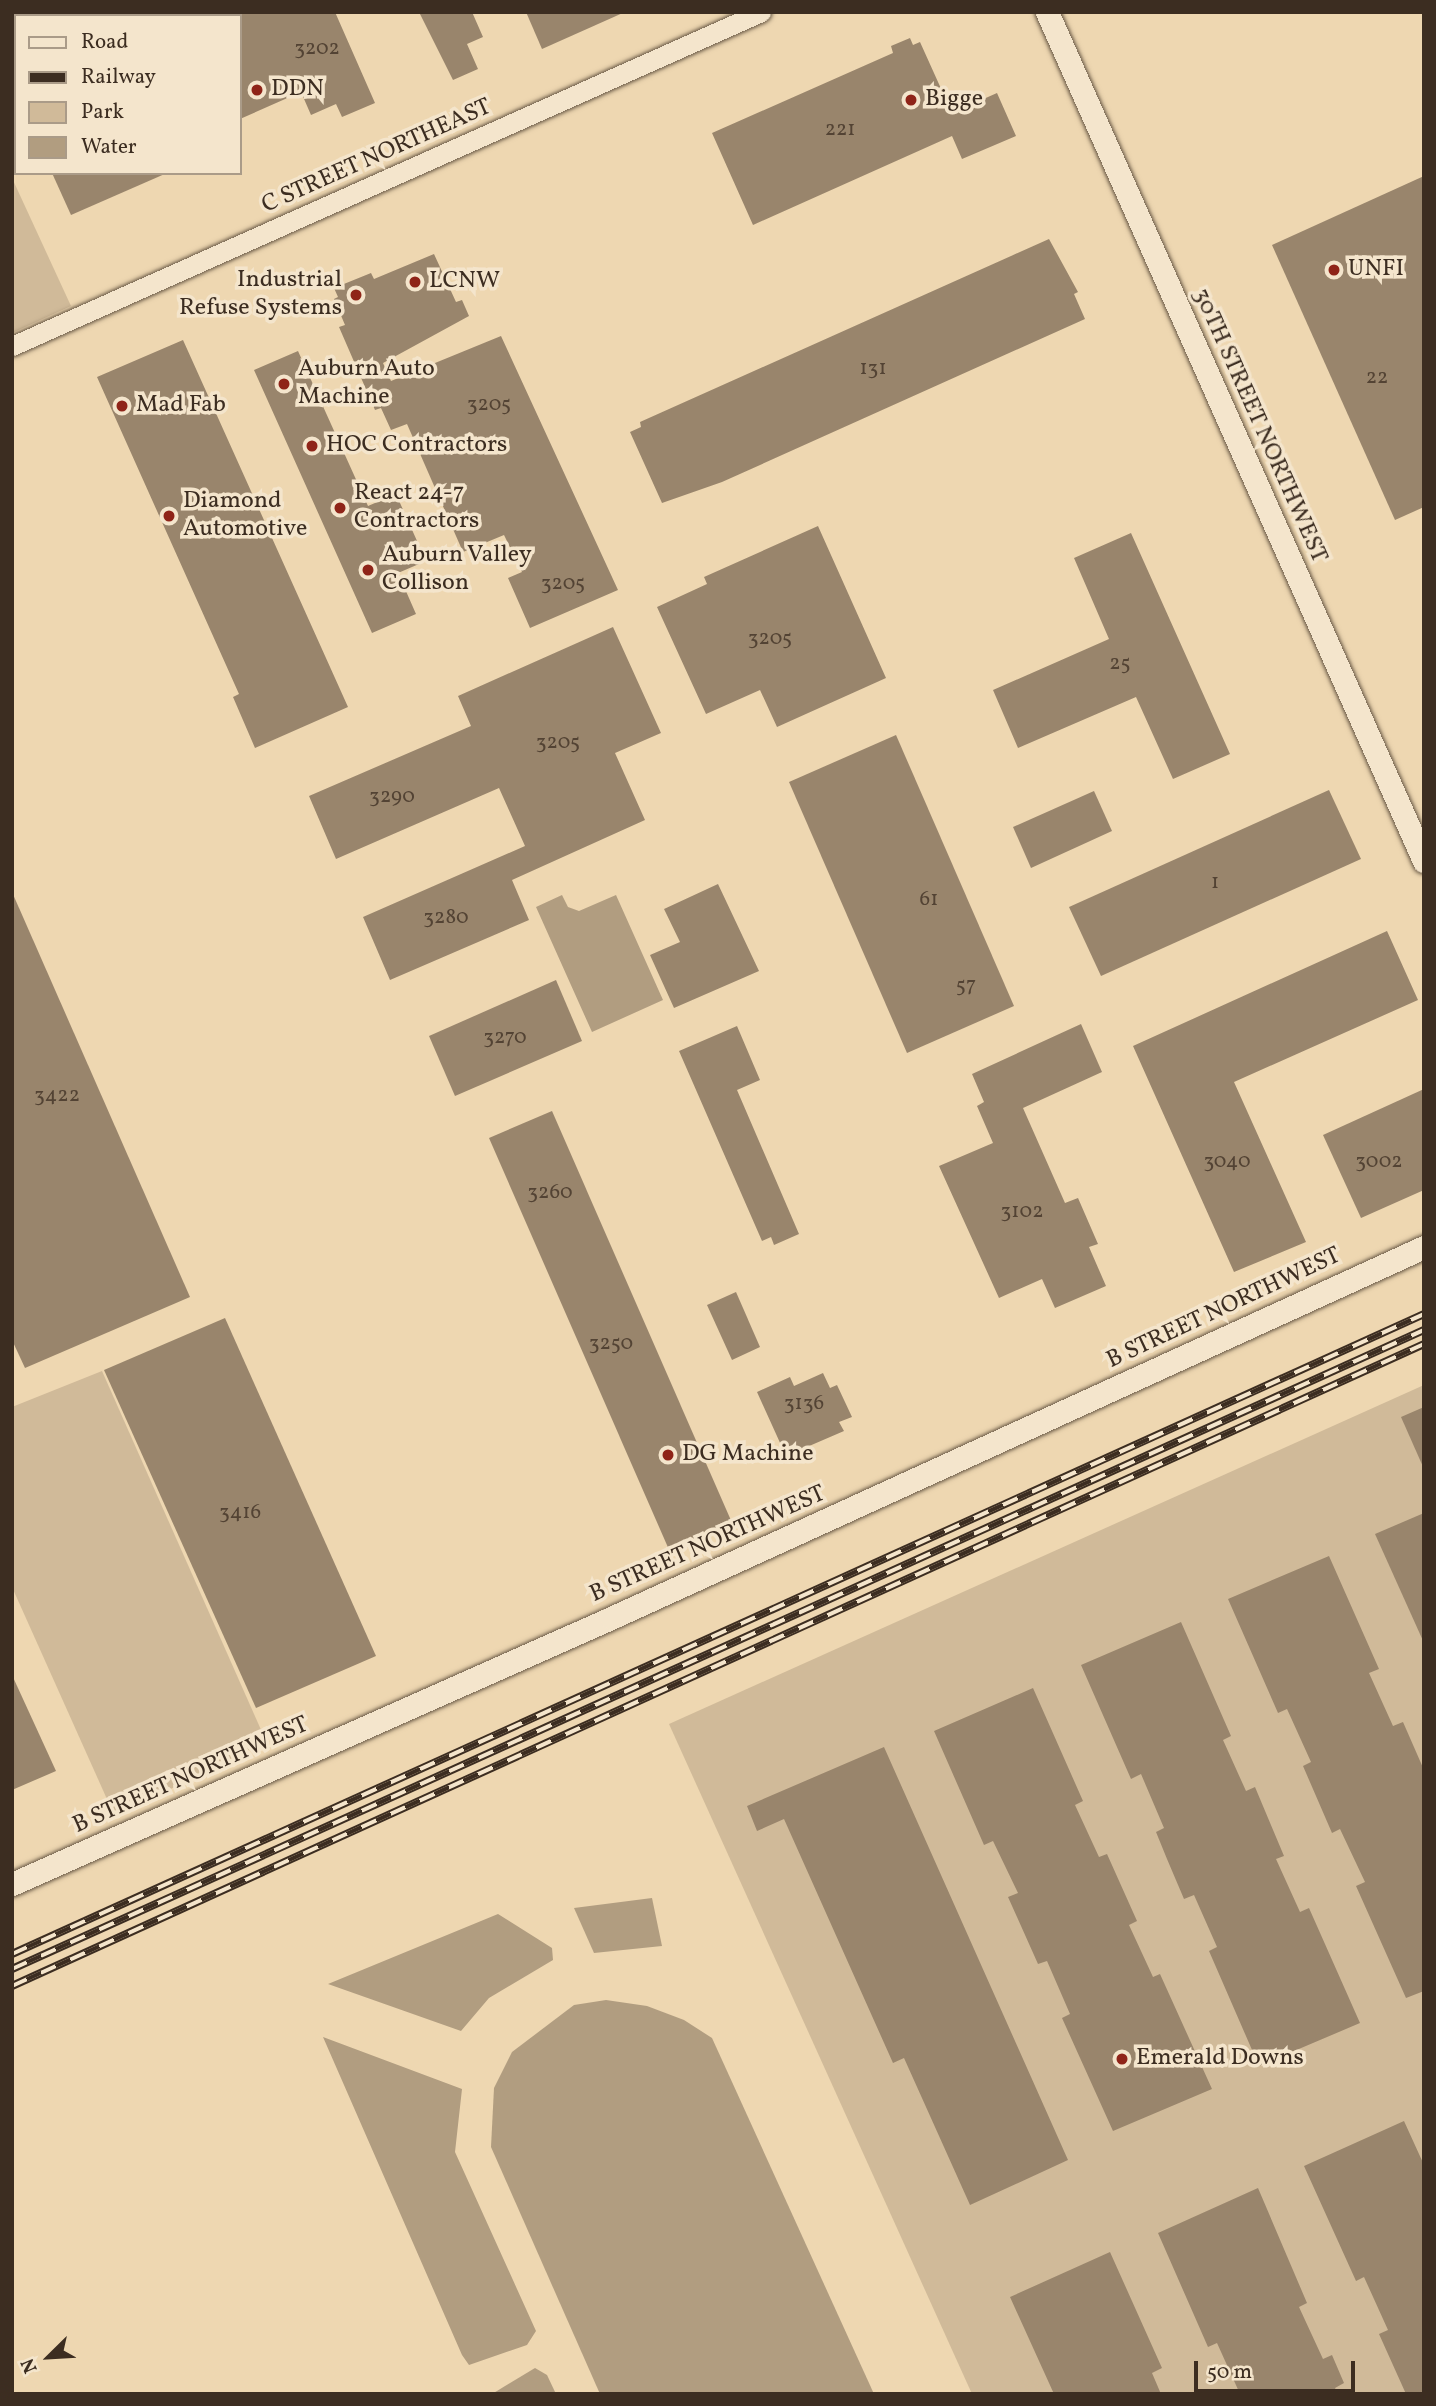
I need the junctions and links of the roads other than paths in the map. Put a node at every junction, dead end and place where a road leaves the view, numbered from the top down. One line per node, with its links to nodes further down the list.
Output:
1 (761, 12): 3 (street, C STREET NORTHEAST)
2 (1047, 12): 4 (street, 30TH STREET NORTHWEST)
3 (12, 346)
4 (1424, 861)
5 (1424, 1247): 6 (street, B STREET NORTHWEST)
6 (12, 1884)

